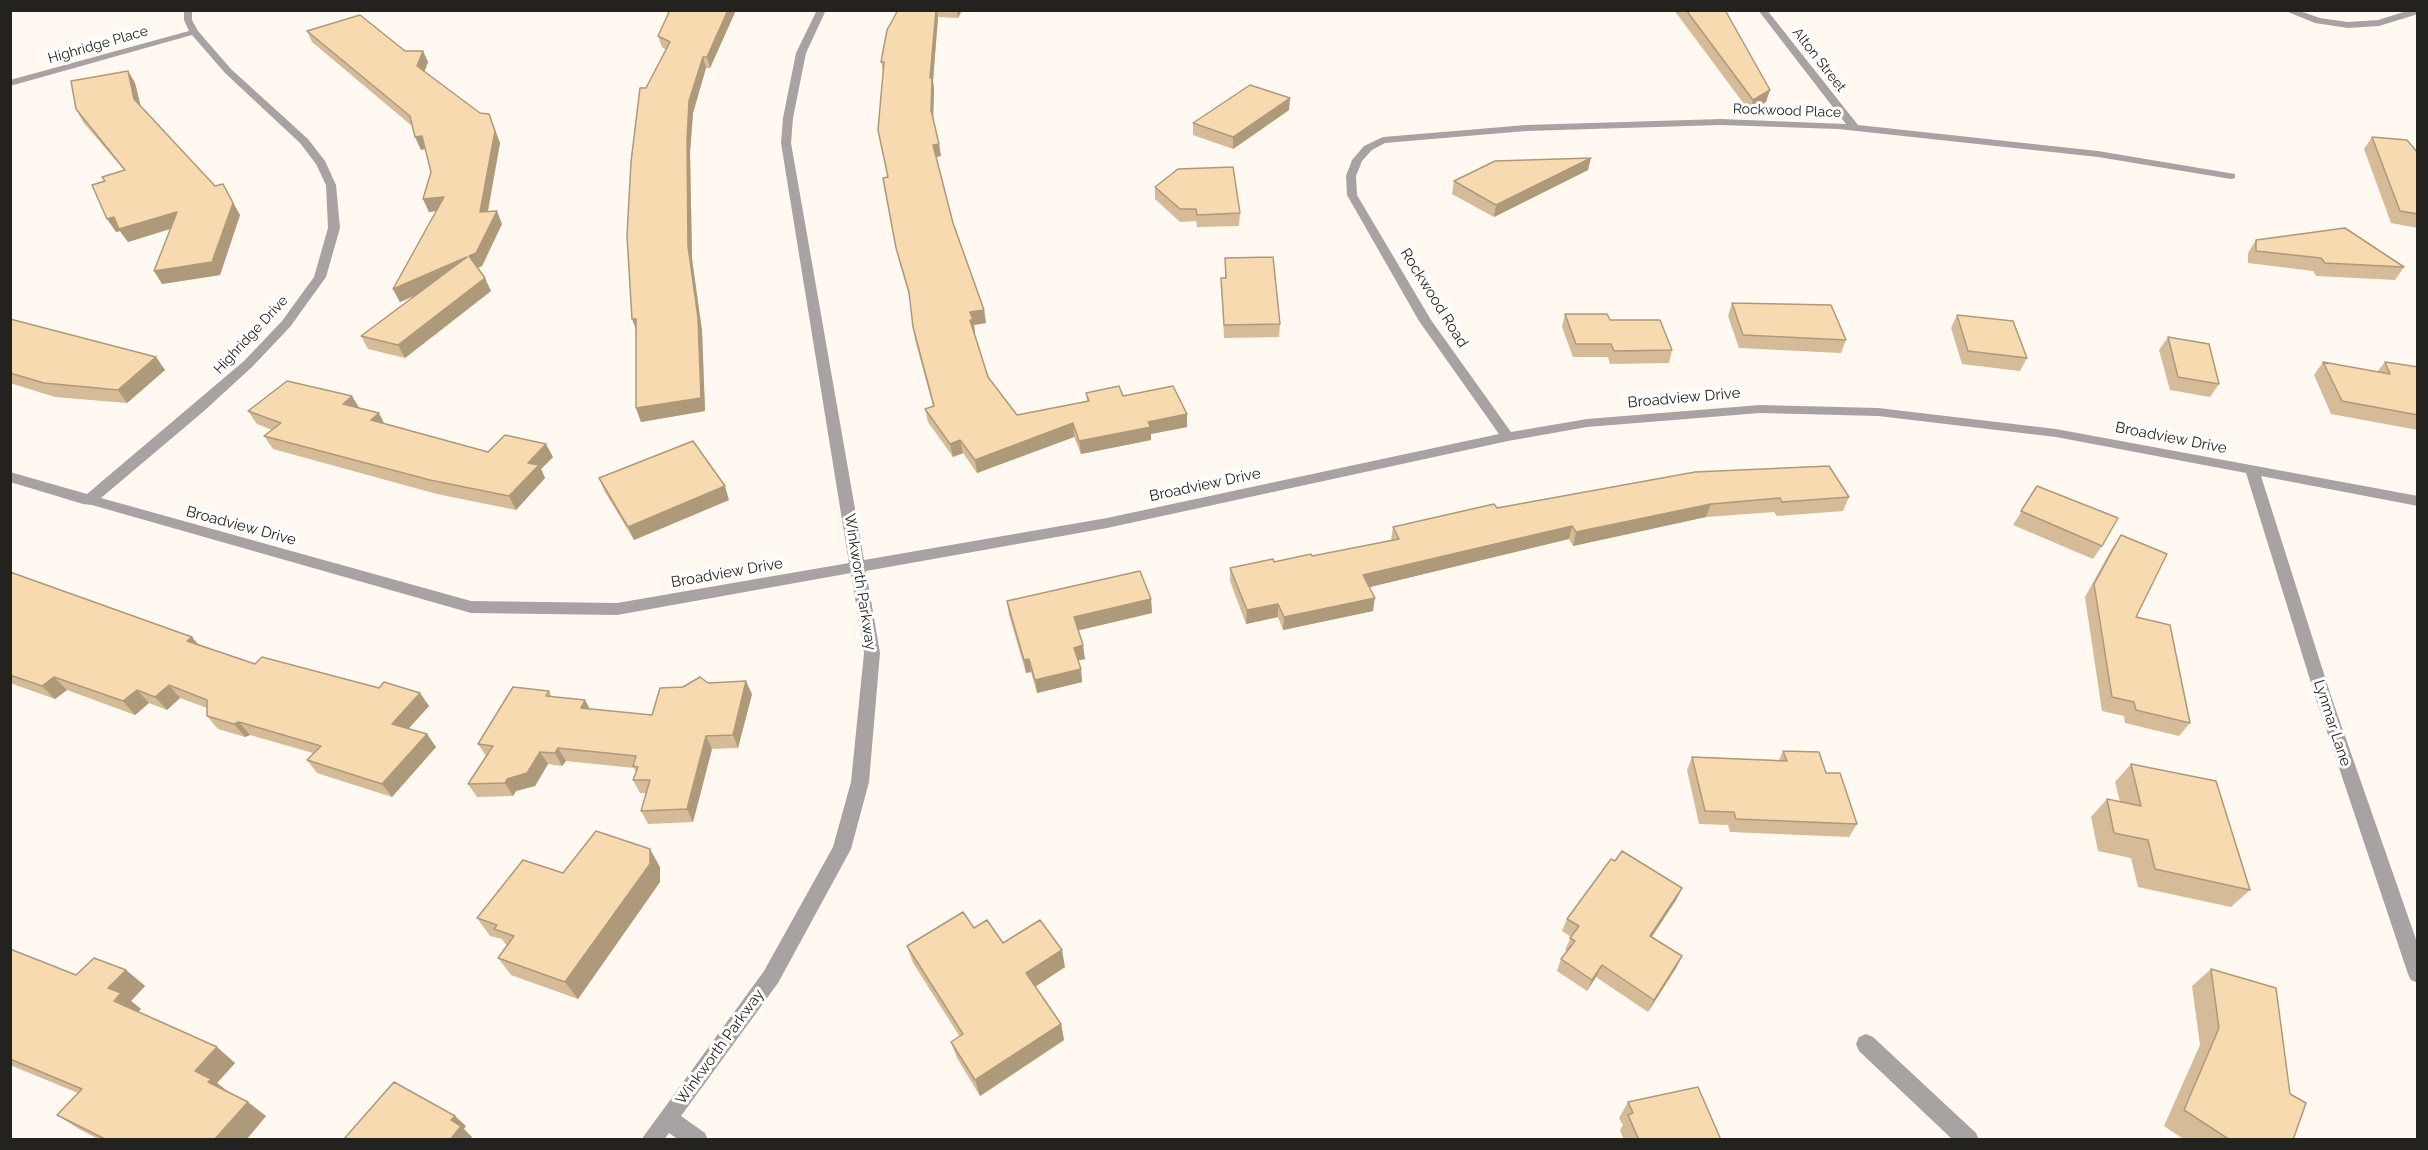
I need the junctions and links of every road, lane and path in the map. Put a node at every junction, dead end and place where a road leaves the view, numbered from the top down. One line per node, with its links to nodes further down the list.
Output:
1 (188, 10): 6 (street, Highridge Drive)
2 (822, 10): 16 (street, Winkworth Parkway)
3 (1762, 10): 8 (street, Alton Street)
4 (2287, 10): 5 (street)
5 (2418, 11)
6 (194, 32): 7 (street, Highridge Place); 14 (street, Highridge Drive)
7 (10, 83)
8 (1854, 127): 9 (street, Rockwood Place); 10 (street, Rockwood Place)
9 (1353, 169): 11 (street, Rockwood Road)
10 (2231, 176)
11 (1508, 437): 12 (street, Broadview Drive); 16 (street, Broadview Drive)
12 (2252, 470): 15 (street, Broadview Drive); 17 (street, Lynmar Lane)
13 (10, 477): 14 (street, Broadview Drive)
14 (88, 501): 16 (street, Broadview Drive)
15 (2418, 501)
16 (859, 567): 19 (street, Winkworth Parkway)
17 (2418, 974)
18 (1866, 1044): 22 (street)
19 (668, 1119): 20 (street, Winkworth Parkway); 21 (street)
20 (651, 1140)
21 (698, 1140)
22 (1969, 1140)

